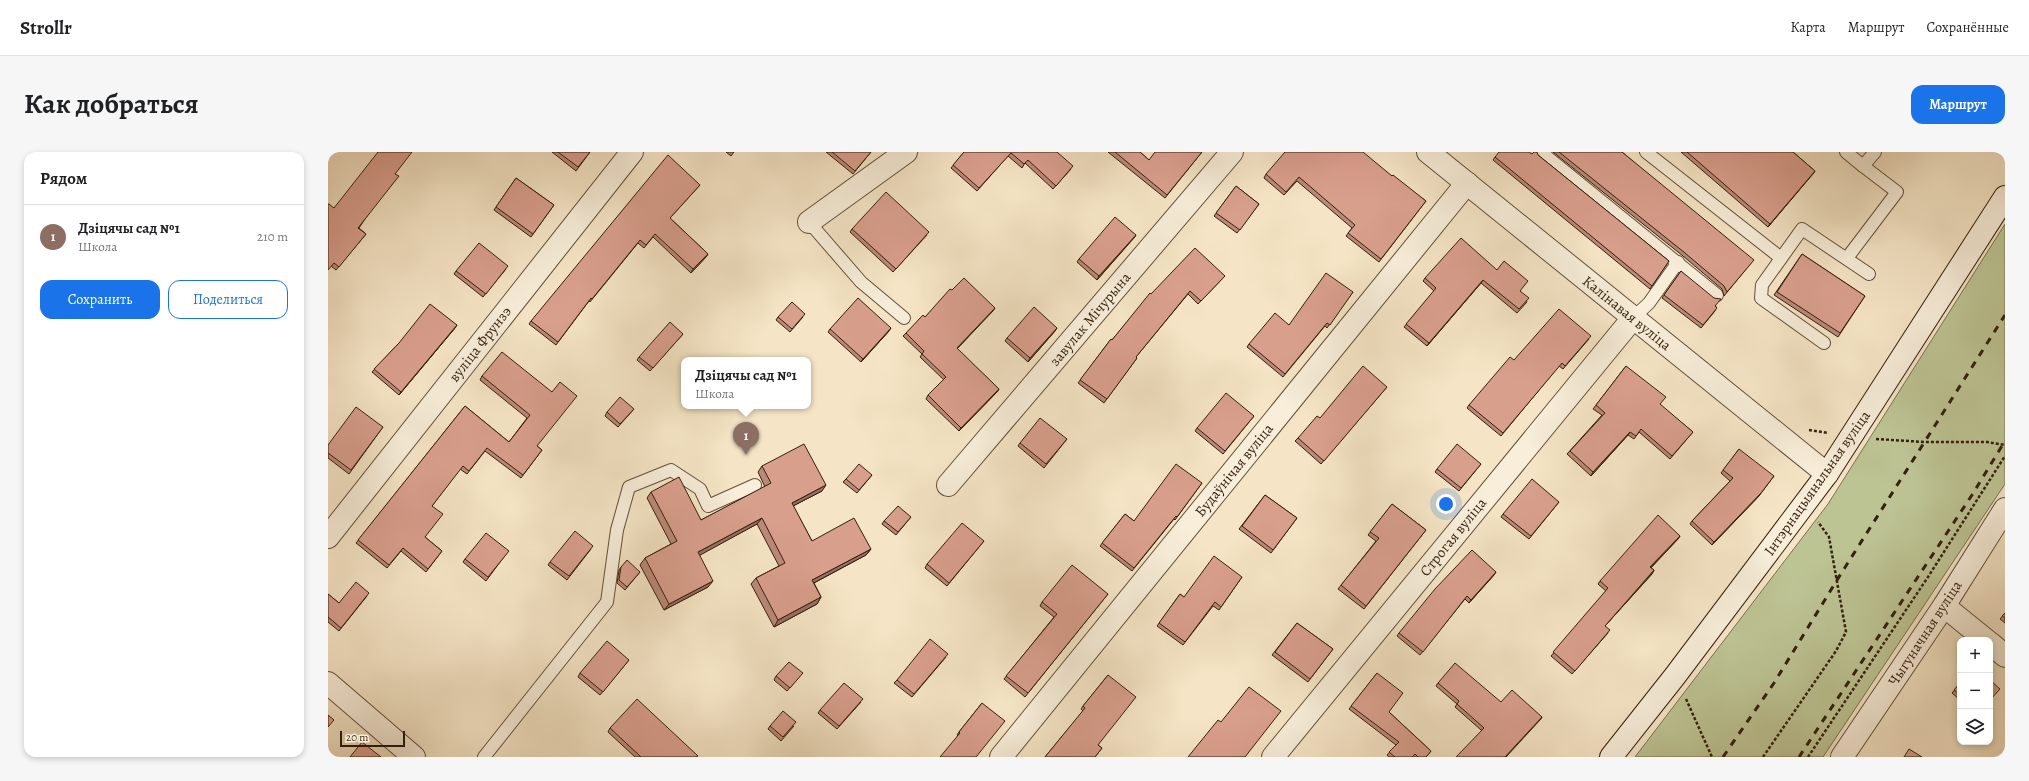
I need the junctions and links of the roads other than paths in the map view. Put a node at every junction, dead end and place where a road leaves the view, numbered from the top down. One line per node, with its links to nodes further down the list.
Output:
1 (632, 152): 25 (street, вуліца Фрунзэ)
2 (906, 152): 12 (street)
3 (1232, 152): 23 (street, завулак Мічурына)
4 (1428, 152): 10 (street, Калінавая вуліца)
5 (1540, 152): 15 (lane)
6 (1646, 152): 13 (lane)
7 (1846, 152): 9 (lane)
8 (1875, 152): 9 (lane)
9 (1863, 166): 14 (lane)
10 (1467, 183): 19 (street, Калінавая вуліца); 33 (street, Будаўнічая вуліца)
11 (2005, 197): 21 (street, Інтэрнацыянальная вуліца)
12 (810, 222): 18 (lane)
13 (1781, 258): 14 (lane); 20 (lane)
14 (1847, 258): 16 (lane)
15 (1678, 262): 17 (lane); 19 (lane)
16 (1869, 274)
17 (1717, 295)
18 (904, 318)
19 (1633, 318): 21 (street, Калінавая вуліца); 34 (street, Строгая вуліца)
20 (1824, 343)
21 (1827, 474): 35 (street, Інтэрнацыянальная вуліца)
22 (755, 485): 32 (lane)
23 (948, 485)
24 (2005, 509): 26 (street, Чыгуначная вуліца)
25 (328, 537)
26 (1944, 606): 27 (street); 36 (street, Чыгуначная вуліца)
27 (1982, 637)
28 (1993, 646): 29 (street)
29 (2005, 656)
30 (328, 683): 31 (street)
31 (414, 757)
32 (484, 757)
33 (1001, 757)
34 (1273, 757)
35 (1611, 757)
36 (1842, 757)

